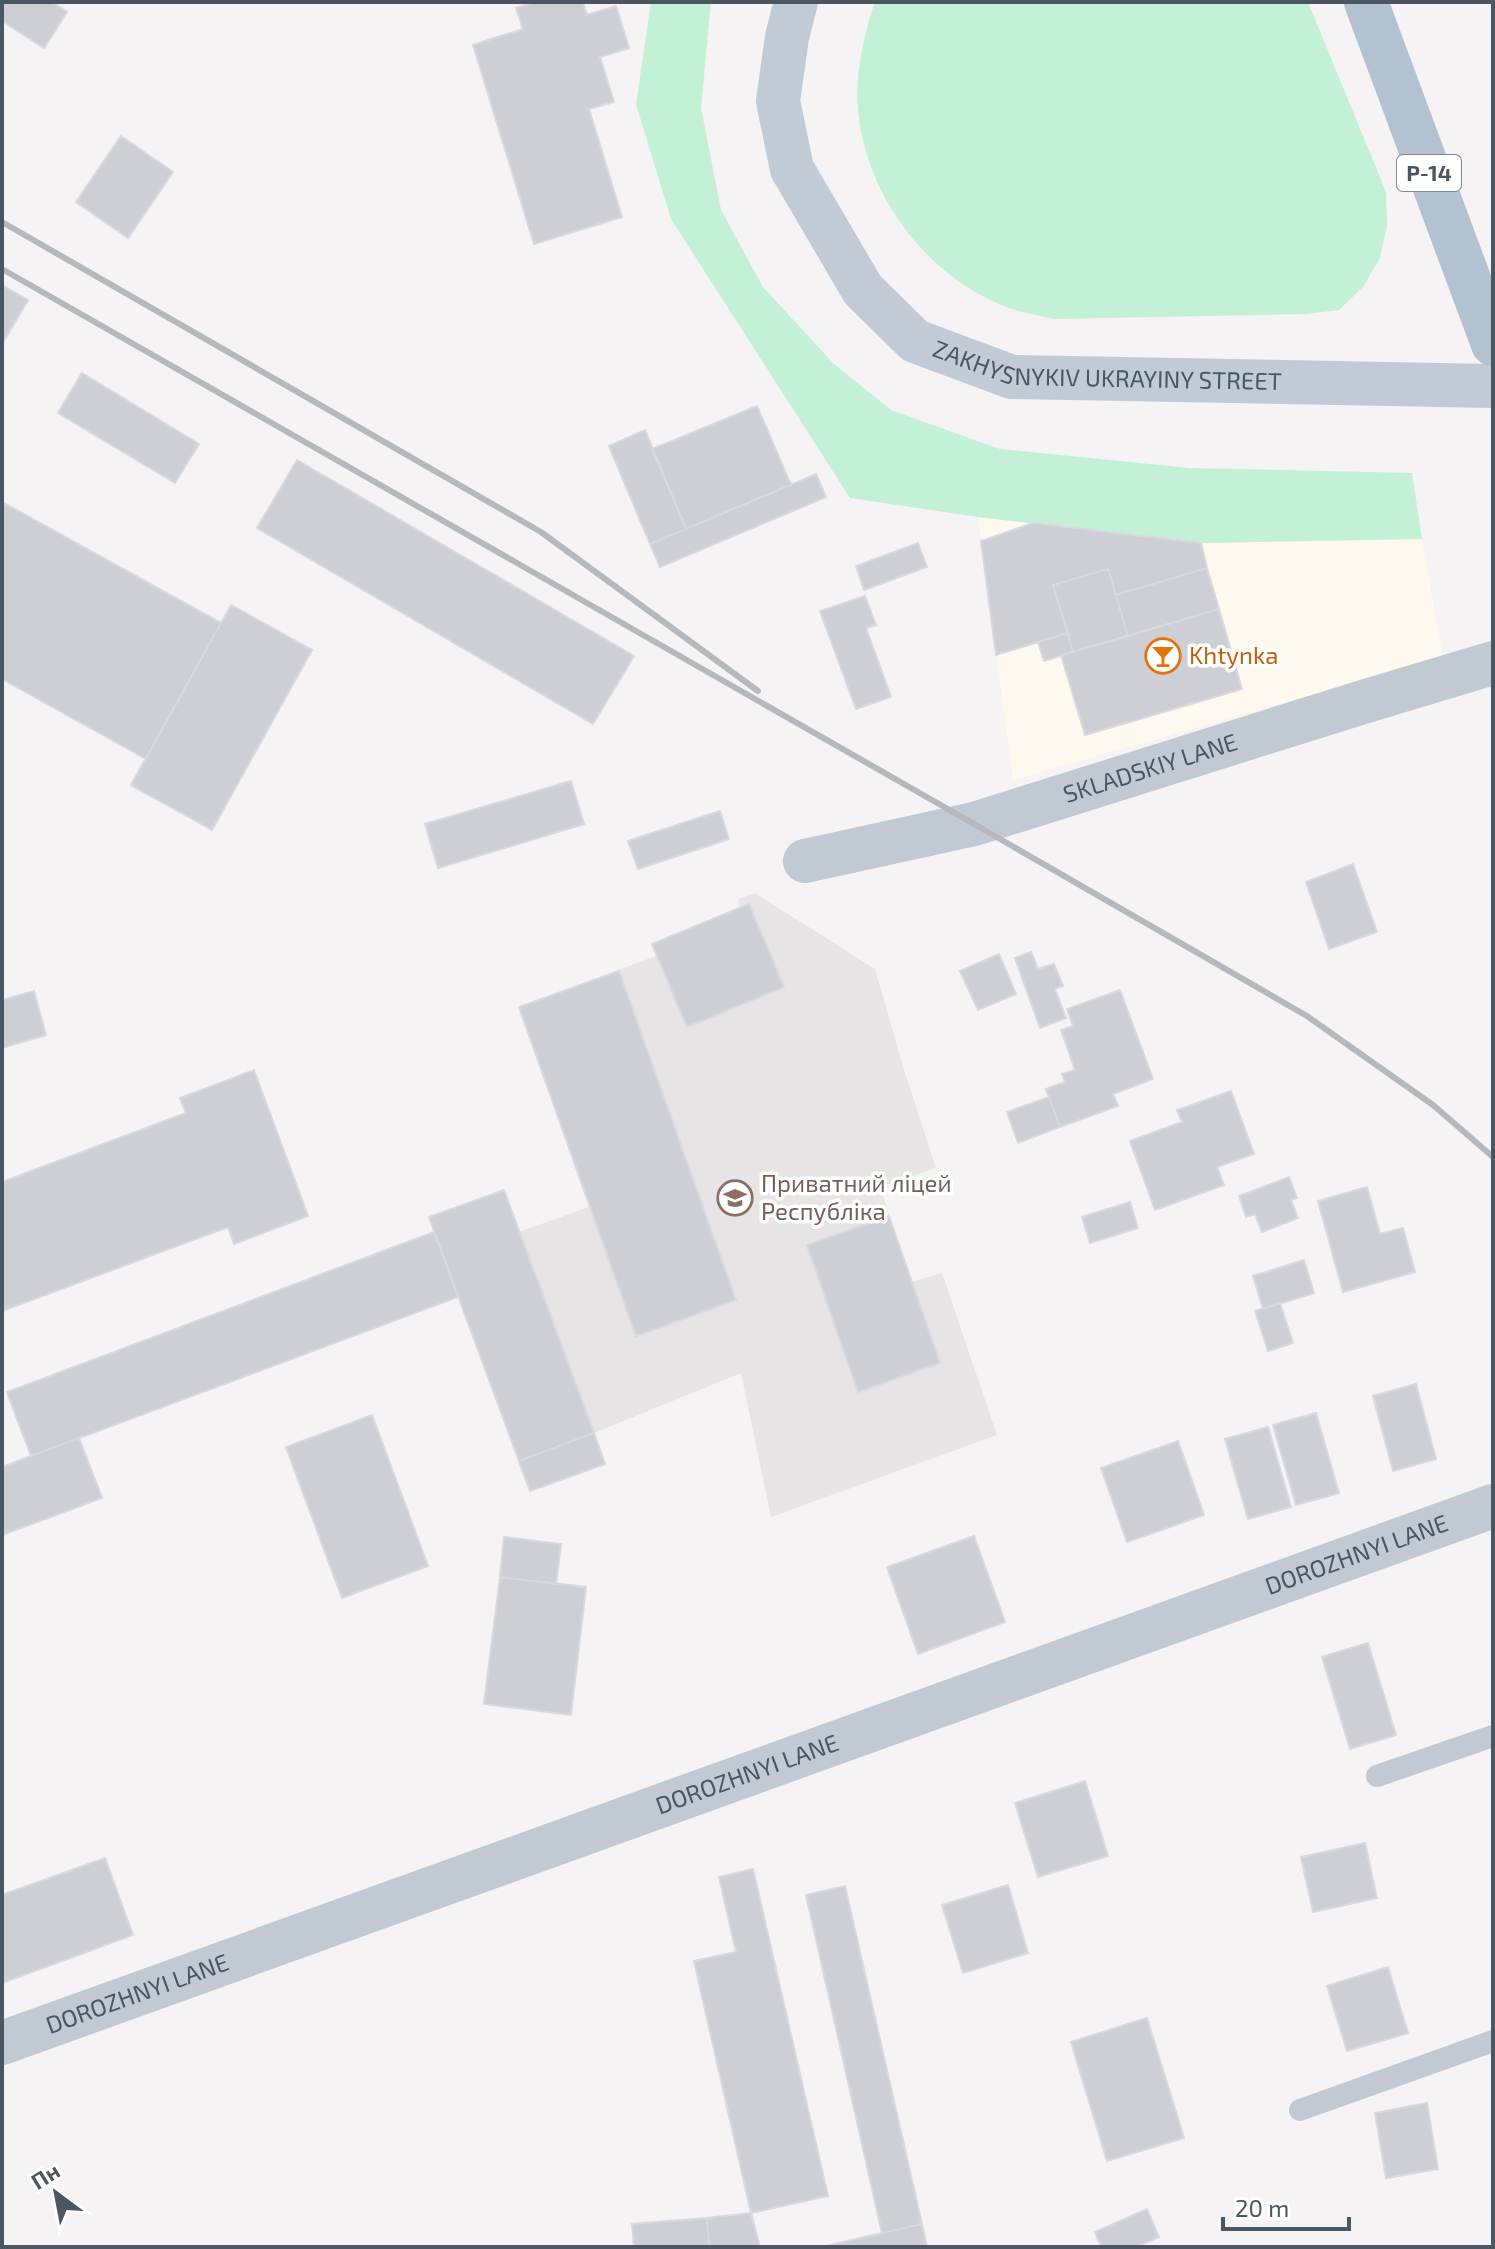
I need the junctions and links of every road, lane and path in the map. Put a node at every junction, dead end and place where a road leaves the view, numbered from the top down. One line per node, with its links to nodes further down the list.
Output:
1 (796, 2): 4 (main road, ZAKHYSNYKIV UKRAYINY STREET)
2 (1366, 2): 3 (main road, Р-14)
3 (1493, 344)
4 (1493, 386)
5 (1493, 663): 6 (street, SKLADSKIY LANE)
6 (805, 861)
7 (1493, 1506): 11 (street, DOROZHNYI LANE)
8 (1493, 1736): 9 (lane)
9 (1377, 1776)
10 (1493, 2041): 12 (lane)
11 (2, 2043)
12 (1300, 2110)

